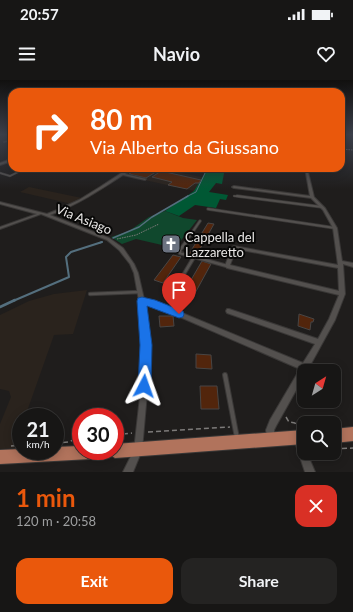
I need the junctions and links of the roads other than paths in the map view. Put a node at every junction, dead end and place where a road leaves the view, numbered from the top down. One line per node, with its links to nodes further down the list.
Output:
1 (18, 172): 4 (lane)
2 (126, 172): 5 (street)
3 (307, 172): 9 (street)
4 (0, 173)
5 (123, 174): 6 (street); 14 (street)
6 (145, 179)
7 (234, 187): 9 (street)
8 (234, 196): 11 (lane)
9 (312, 197): 11 (street)
10 (0, 203): 13 (street, Via Asiago)
11 (322, 207): 17 (street)
12 (208, 209): 17 (lane)
13 (40, 213): 14 (street, Via Asiago); 16 (street)
14 (47, 215): 23 (street, Via Asiago)
15 (200, 221): 18 (lane)
16 (0, 228)
17 (335, 228): 19 (street)
18 (194, 257): 21 (lane); 22 (lane)
19 (340, 264): 20 (street); 21 (street); 25 (street)
20 (353, 265)
21 (227, 266): 25 (street)
22 (175, 289)
23 (140, 292): 24 (lane); 26 (street, Via Asiago)
24 (90, 294)
25 (342, 294): 28 (street)
26 (142, 301): 29 (street); 38 (street, Via Asiago)
27 (229, 311): 28 (street)
28 (318, 342): 30 (street)
29 (297, 364)
30 (306, 364)
31 (224, 375): 37 (lane)
32 (297, 379): 36 (street)
33 (353, 434): 34 (main road)
34 (341, 435)
35 (297, 438): 36 (main road)
36 (271, 439): 37 (main road)
37 (238, 442): 38 (main road)
38 (138, 450): 39 (main road); 43 (street, Via Asiago)
39 (124, 451)
40 (72, 453): 41 (main road)
41 (0, 457)
42 (307, 460): 44 (street)
43 (128, 472)
44 (310, 472)

